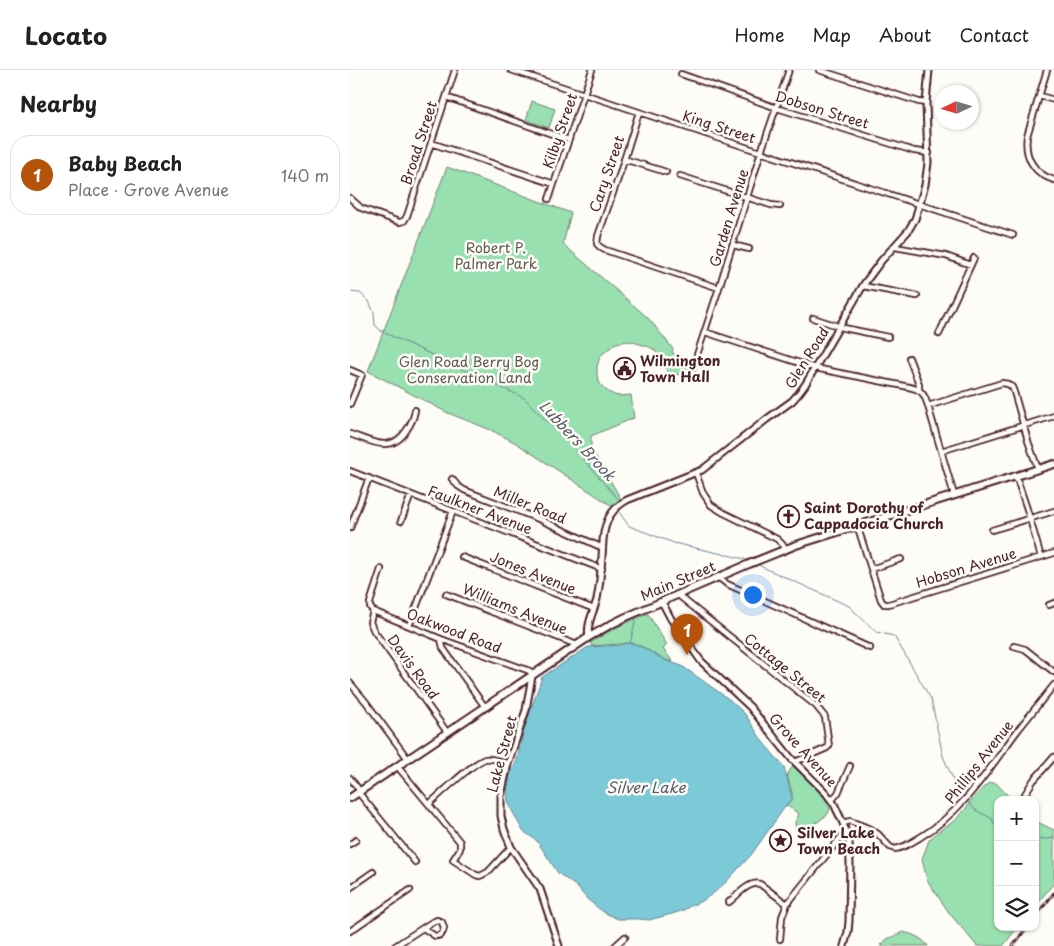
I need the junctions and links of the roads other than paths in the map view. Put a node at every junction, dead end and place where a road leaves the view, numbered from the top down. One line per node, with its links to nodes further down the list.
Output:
1 (455, 70): 11 (street, Broad Street)
2 (511, 70): 9 (street, King Street)
3 (592, 70): 9 (street, Kilby Street)
4 (789, 70): 14 (street, Garden Avenue)
5 (819, 70): 13 (street)
6 (929, 70): 13 (street, Glen Road)
7 (1048, 70): 10 (street)
8 (681, 74): 14 (street, Dobson Street)
9 (584, 94): 15 (street, King Street); 16 (street, Kilby Street)
10 (1040, 96): 12 (street); 23 (street)
11 (446, 97): 16 (street); 17 (street, Broad Street)
12 (1054, 100)
13 (926, 103): 19 (street, Glen Road)
14 (777, 108): 18 (street, Garden Avenue); 19 (street, Dobson Street)
15 (639, 112): 18 (street, King Street); 20 (street, Cary Street)
16 (569, 140): 24 (street, Kilby Street)
17 (431, 143): 24 (street); 26 (street, Broad Street)
18 (761, 152): 25 (street, Garden Avenue); 28 (street, King Street)
19 (929, 154): 28 (street, Glen Road)
20 (624, 159): 21 (street); 37 (street, Cary Street)
21 (666, 172)
22 (680, 176): 25 (street)
23 (1054, 180)
24 (554, 184): 27 (street, Kilby Street)
25 (748, 197): 29 (street); 31 (street, Garden Avenue)
26 (350, 198)
27 (549, 199)
28 (920, 204): 30 (street, King Street); 32 (street, Glen Road)
29 (780, 206)
30 (1013, 235)
31 (733, 245): 33 (street); 37 (street, Garden Avenue)
32 (895, 247): 35 (street); 36 (street, Glen Road)
33 (749, 250)
34 (974, 258): 35 (street)
35 (971, 265): 42 (street)
36 (863, 286): 38 (street); 40 (street, Glen Road)
37 (719, 288): 41 (street, Garden Avenue)
38 (917, 296)
39 (813, 318): 40 (street)
40 (840, 326): 43 (street); 45 (street, Glen Road)
41 (705, 332): 45 (street); 47 (street, Garden Avenue)
42 (938, 334)
43 (888, 337)
44 (909, 358): 48 (street)
45 (815, 368): 48 (street); 59 (street, Glen Road)
46 (350, 370): 49 (street)
47 (691, 373)
48 (920, 390): 50 (street)
49 (350, 404)
50 (928, 406): 53 (street); 55 (street)
51 (415, 410): 54 (street)
52 (1054, 416): 53 (street)
53 (1023, 425): 55 (street); 57 (street)
54 (350, 434)
55 (941, 451): 64 (street)
56 (1054, 464): 57 (main road, Main Street)
57 (1038, 469): 60 (main road, Main Street)
58 (350, 471): 61 (street, Faulkner Avenue)
59 (696, 473): 72 (street, Glen Road); 73 (street)
60 (1016, 476): 64 (main road, Main Street); 67 (street)
61 (369, 478): 63 (street, Faulkner Avenue); 70 (street)
62 (452, 479): 72 (street, Miller Road)
63 (411, 495): 65 (street, Faulkner Avenue); 68 (street)
64 (954, 495): 69 (main road, Main Street)
65 (453, 511): 79 (street, Faulkner Avenue); 87 (street)
66 (1054, 511): 67 (street)
67 (1030, 518): 71 (street); 76 (street)
68 (401, 521)
69 (857, 525): 73 (main road, Main Street); 80 (street)
70 (350, 528)
71 (992, 530)
72 (603, 548): 79 (street, Glen Road)
73 (786, 548): 81 (main road, Main Street)
74 (1054, 553): 76 (street, Hobson Avenue)
75 (462, 557): 85 (street, Jones Avenue)
76 (1041, 557): 80 (street, Hobson Avenue)
77 (901, 559): 80 (street)
78 (381, 569): 86 (street)
79 (602, 569): 85 (street, Glen Road)
80 (871, 569)
81 (718, 577): 83 (main road, Main Street); 92 (street)
82 (446, 594): 90 (street, Williams Avenue)
83 (678, 595): 84 (main road, Main Street); 101 (street, Cottage Street)
84 (662, 602): 88 (main road, Main Street); 101 (street, Grove Avenue)
85 (594, 609): 88 (street, Glen Road)
86 (373, 611): 87 (street, Oakwood Road); 98 (street, Davis Road)
87 (409, 626): 89 (street, Oakwood Road)
88 (589, 637): 90 (main road, Main Street)
89 (440, 638): 94 (street, Oakwood Road); 97 (street)
90 (577, 646): 94 (main road, Main Street)
91 (1014, 646): 93 (street)
92 (870, 648)
93 (1054, 672)
94 (532, 676): 97 (main road, Main Street); 102 (street, Lake Street)
95 (350, 683): 100 (street)
96 (1054, 685): 111 (street, Phillips Avenue)
97 (485, 707): 98 (main road, Main Street)
98 (447, 732): 100 (main road, Main Street)
99 (1054, 758): 107 (street)
100 (408, 759): 103 (main road, Main Street)
101 (795, 762): 109 (street, Grove Avenue)
102 (508, 764): 110 (street); 115 (street, Lake Street)
103 (397, 766): 106 (main road, Main Street); 110 (street)
104 (850, 766): 109 (street)
105 (350, 778): 106 (street)
106 (359, 792): 108 (main road, Main Street); 116 (street)
107 (1025, 794)
108 (350, 798)
109 (832, 800): 111 (street, Grove Avenue)
110 (429, 804): 115 (street)
111 (843, 823): 112 (street, Grove Avenue)
112 (846, 833): 121 (street); 129 (street, Grove Avenue)
113 (356, 840): 114 (street)
114 (350, 844)
115 (511, 847): 127 (street, Lake Street)
116 (415, 862)
117 (372, 872): 118 (street)
118 (350, 888)
119 (410, 890): 123 (street)
120 (729, 902): 121 (street)
121 (787, 904): 125 (street)
122 (423, 928): 122 (street); 126 (street)
123 (350, 932)
124 (625, 937): 128 (street)
125 (780, 938)
126 (395, 946)
127 (559, 946)
128 (615, 946)
129 (844, 946)

